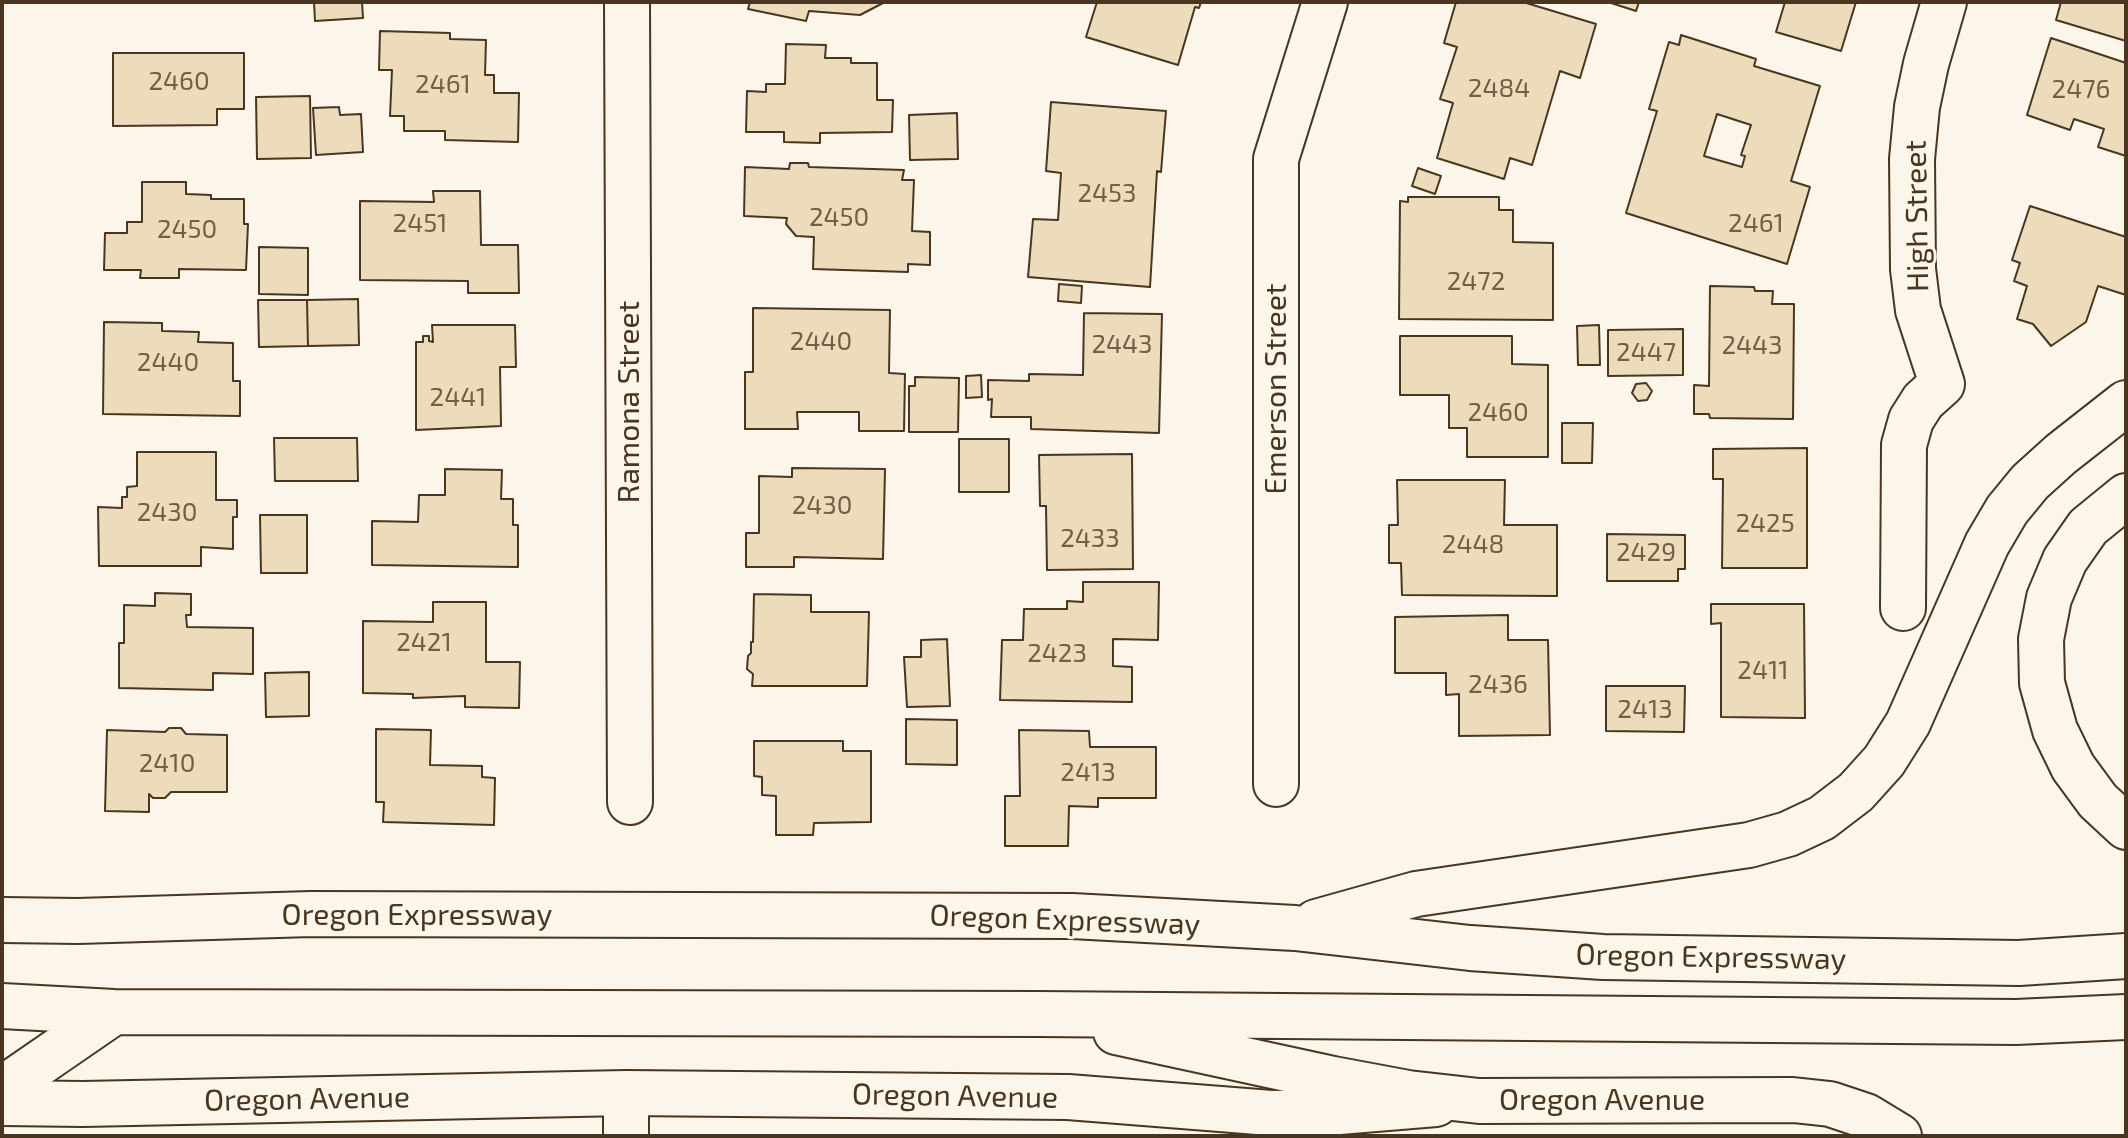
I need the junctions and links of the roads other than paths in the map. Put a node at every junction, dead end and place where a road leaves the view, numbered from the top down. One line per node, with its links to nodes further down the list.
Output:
1 (627, 2): 10 (main road, Ramona Street)
2 (1325, 2): 9 (main road, Emerson Street)
3 (1944, 2): 8 (main road, High Street)
4 (2126, 403): 6 (main road)
5 (2126, 420): 6 (main road)
6 (2061, 454): 13 (main road)
7 (2126, 496): 11 (main road)
8 (1903, 608)
9 (1276, 784)
10 (630, 802)
11 (2126, 827)
12 (2, 920): 13 (main road, Oregon Expressway)
13 (1295, 928): 14 (main road, Oregon Expressway)
14 (2126, 956)
15 (2, 1006): 16 (main road, Oregon Expressway)
16 (114, 1012): 17 (main road, Oregon Expressway); 19 (main road)
17 (1038, 1014): 18 (main road, Oregon Expressway); 21 (main road)
18 (2126, 1017)
19 (2, 1089)
20 (626, 1093): 22 (main road, Oregon Avenue); 23 (main road, Oregon Avenue); 24 (main road)
21 (1479, 1101): 23 (main road, Oregon Avenue); 25 (main road, Oregon Avenue)
22 (2, 1103)
23 (1270, 1124)
24 (626, 1136)
25 (1899, 1136)

